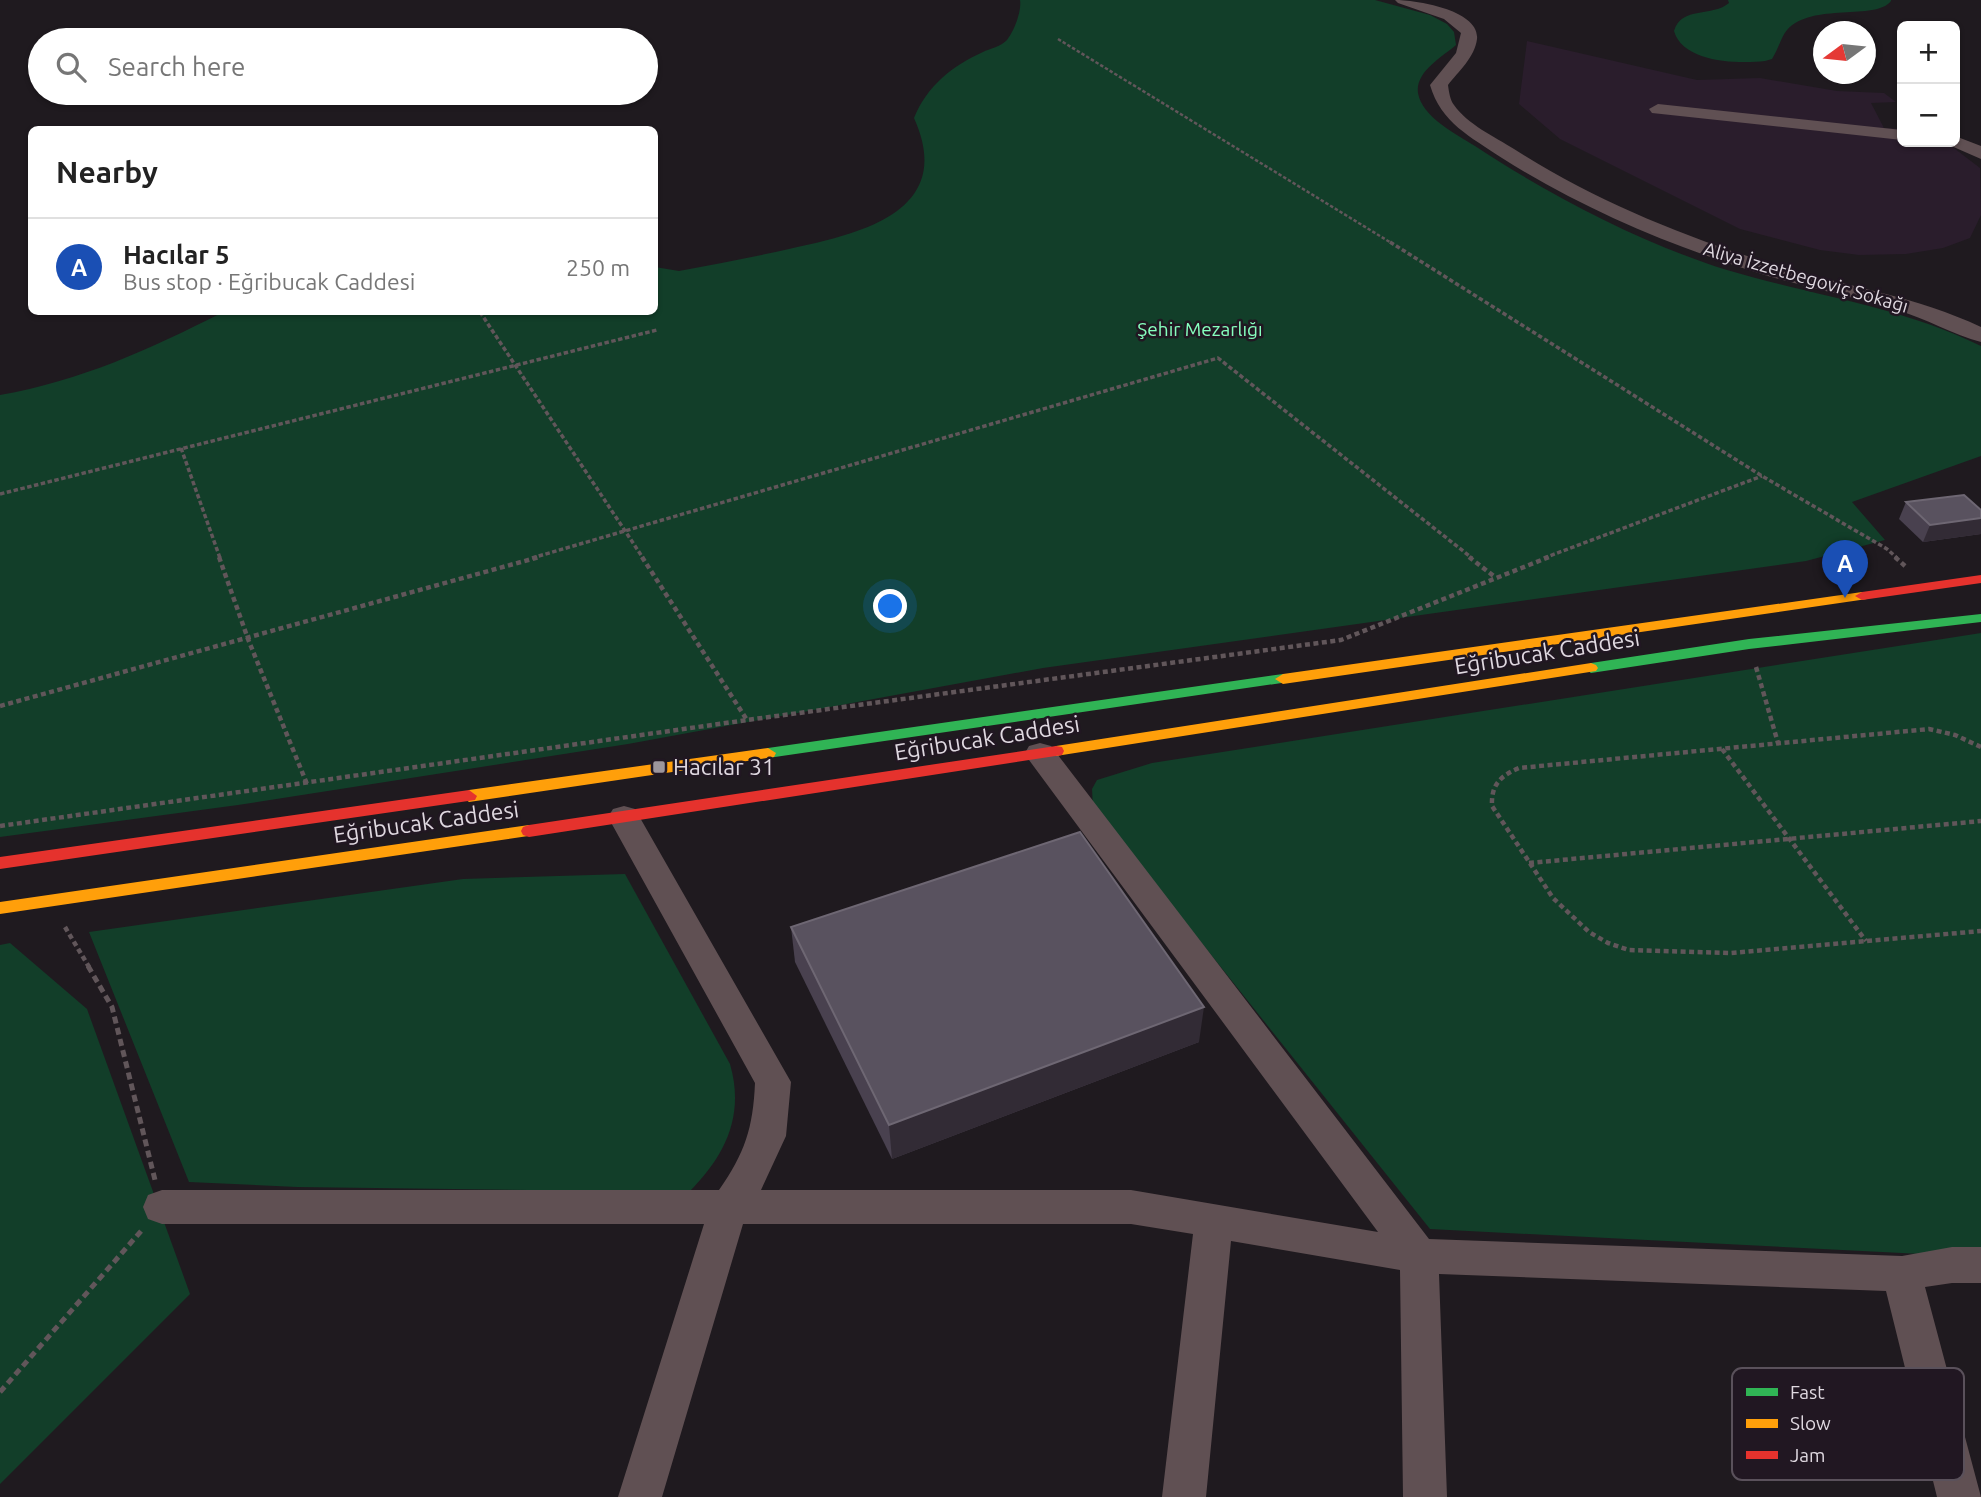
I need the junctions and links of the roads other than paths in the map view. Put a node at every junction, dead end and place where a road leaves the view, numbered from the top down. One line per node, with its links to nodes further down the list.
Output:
1 (1404, 0): 6 (street, Aliya İzzetbegoviç Sokağı)
2 (1658, 109): 3 (street)
3 (1897, 134)
4 (1960, 144): 5 (street)
5 (1981, 153)
6 (1981, 335)
7 (1981, 579): 11 (main road, Eğribucak Caddesi)
8 (1981, 618): 9 (main road, Eğribucak Caddesi)
9 (1040, 753): 10 (main road, Eğribucak Caddesi); 16 (street)
10 (624, 817): 12 (main road, Eğribucak Caddesi); 14 (street)
11 (0, 863)
12 (0, 908)
13 (162, 1207): 14 (street)
14 (728, 1209): 15 (street); 21 (street)
15 (1214, 1221): 16 (street); 22 (street)
16 (1419, 1256): 18 (street); 23 (street)
17 (1981, 1265): 18 (street)
18 (1902, 1274): 19 (street)
19 (1926, 1368)
20 (1955, 1480): 24 (street)
21 (640, 1497)
22 (1184, 1497)
23 (1425, 1497)
24 (1959, 1497)

